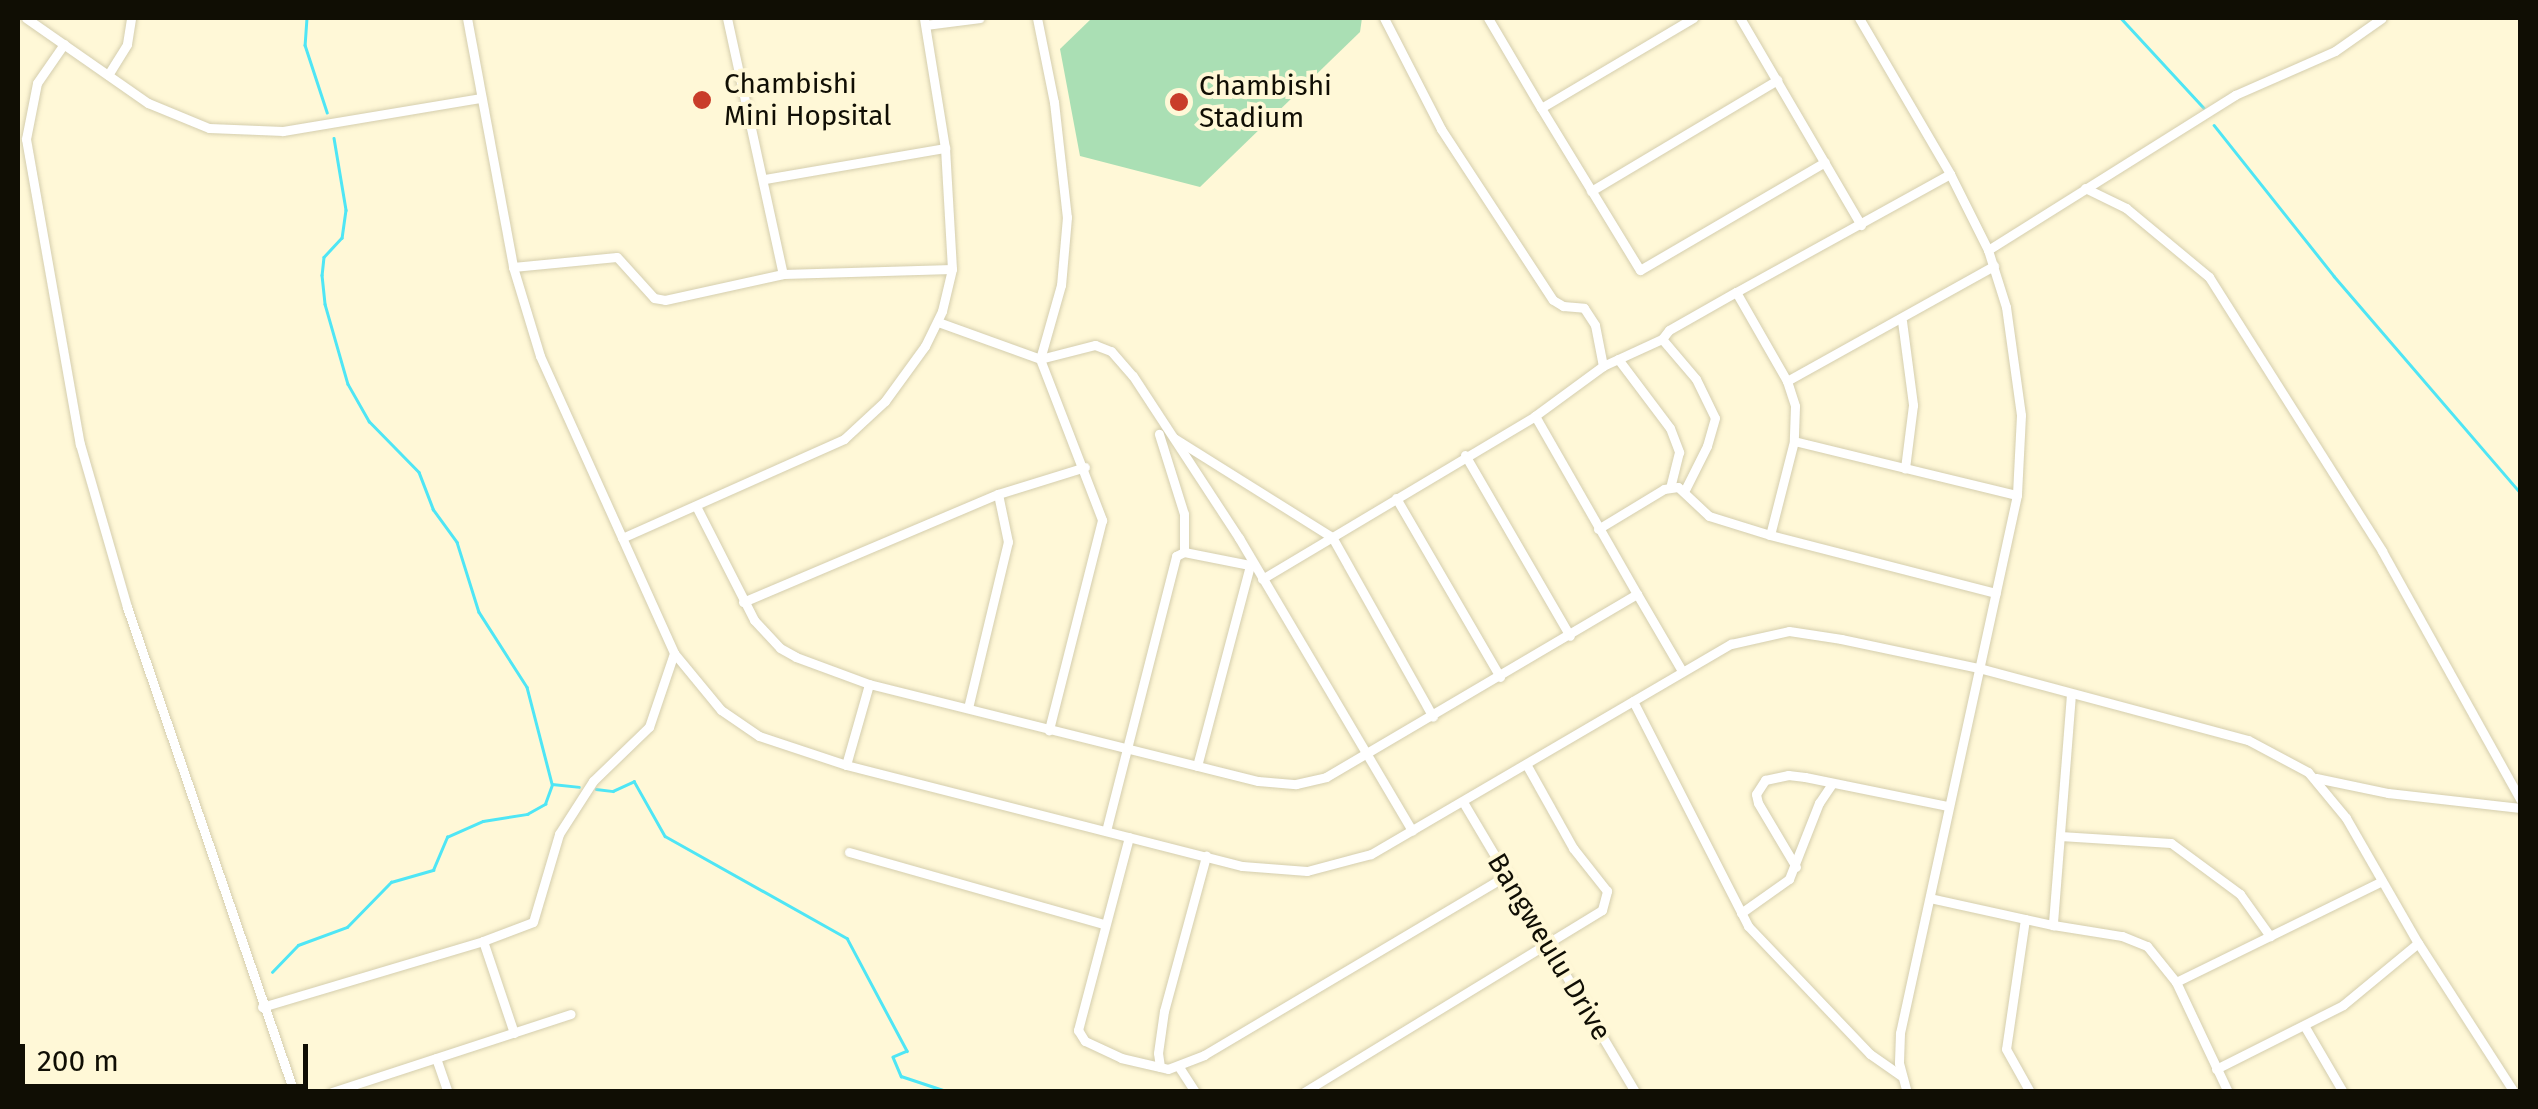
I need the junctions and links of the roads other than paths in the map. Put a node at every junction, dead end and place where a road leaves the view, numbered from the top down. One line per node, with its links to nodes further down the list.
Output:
1 (26, 18): 15 (street)
2 (131, 18): 16 (street)
3 (467, 18): 18 (street)
4 (728, 18): 23 (street)
5 (980, 18): 13 (street)
6 (1038, 18): 36 (street)
7 (1384, 18): 38 (street)
8 (1504, 18): 14 (street)
9 (1693, 18): 19 (street)
10 (1740, 18): 17 (street)
11 (1859, 18): 22 (street)
12 (2382, 18): 24 (street)
13 (925, 21): 20 (street)
14 (1490, 21): 19 (street)
15 (64, 44): 16 (street); 103 (street)
16 (108, 75): 18 (street)
17 (1778, 80): 21 (street); 25 (street)
18 (481, 98): 29 (street)
19 (1541, 108): 25 (street)
20 (945, 148): 23 (street); 30 (street)
21 (1825, 162): 25 (street); 26 (street)
22 (1950, 174): 26 (street); 27 (street)
23 (766, 178): 31 (street)
24 (2086, 188): 27 (street); 80 (street)
25 (1591, 191)
26 (1862, 226): 32 (street)
27 (1988, 250): 28 (street)
28 (1994, 266): 33 (street); 49 (street)
29 (512, 267): 31 (street); 55 (street)
30 (952, 269): 31 (street); 34 (street)
31 (783, 274)
32 (1736, 292): 35 (street); 39 (street)
33 (1902, 321): 39 (street); 45 (street)
34 (938, 322): 36 (street); 51 (street)
35 (1662, 339): 37 (street); 47 (street)
36 (1040, 359): 41 (street); 44 (street)
37 (1618, 359): 38 (street); 46 (street)
38 (1603, 366): 40 (street)
39 (1787, 381): 42 (street)
40 (1535, 416): 43 (street); 52 (street)
41 (1164, 435): 54 (street); 56 (street); 57 (street)
42 (1794, 441): 45 (street); 53 (street)
43 (1465, 455): 50 (street); 62 (street)
44 (1085, 467): 48 (street); 72 (street)
45 (1906, 468): 49 (street)
46 (1670, 487): 47 (street); 52 (street)
47 (1684, 492): 53 (street)
48 (998, 494): 61 (street); 70 (street)
49 (2017, 494): 59 (street)
50 (1396, 498): 54 (street); 66 (street)
51 (696, 506): 55 (street); 61 (street)
52 (1598, 529): 60 (street)
53 (1770, 535): 59 (street)
54 (1332, 536): 58 (street); 71 (street)
55 (622, 538): 63 (street)
56 (1184, 552): 57 (street); 73 (street)
57 (1253, 566): 58 (street); 77 (street)
58 (1262, 579): 74 (street)
59 (1996, 593): 64 (street)
60 (1637, 594): 62 (street); 65 (street)
61 (742, 602): 67 (street)
62 (1570, 636): 66 (street)
63 (674, 653): 76 (street); 99 (street)
64 (1979, 668): 65 (street); 68 (street); 82 (street)
65 (1682, 671): 69 (street)
66 (1500, 677): 71 (street)
67 (869, 684): 70 (street); 76 (street)
68 (2070, 694): 78 (street); 86 (street)
69 (1632, 701): 75 (street); 94 (street)
70 (968, 708): 72 (street)
71 (1432, 717): 74 (street)
72 (1049, 730): 73 (street)
73 (1126, 749): 77 (street); 84 (street)
74 (1366, 756): 77 (street); 85 (street)
75 (1526, 764): 81 (street); 100 (street)
76 (846, 765): 84 (street)
77 (1198, 766)
78 (2314, 778): 83 (street); 92 (street)
79 (1831, 785): 82 (street); 90 (street); 90 (street)
80 (2520, 800)
81 (1463, 802): 85 (street); 91 (street, Bangweulu Drive)
82 (1948, 806): 93 (street)
83 (2520, 808)
84 (1106, 831): 87 (street)
85 (1412, 831): 89 (street)
86 (2060, 836): 97 (street); 98 (street)
87 (1129, 837): 89 (street); 96 (street)
88 (849, 852): 96 (street)
89 (1206, 856): 108 (street)
90 (1796, 868): 94 (street)
91 (1506, 876): 100 (street, Bangweulu Drive); 109 (street)
92 (2382, 881): 98 (street); 101 (street)
93 (1930, 898): 95 (street); 111 (street)
94 (1741, 913): 111 (street)
95 (2025, 919): 97 (street); 121 (street)
96 (1104, 924): 108 (street)
97 (2054, 924): 102 (street)
98 (2270, 936): 102 (street)
99 (483, 941): 103 (street); 106 (street)
100 (1546, 942): 112 (street); 119 (street, Bangweulu Drive)
101 (2418, 944): 105 (street); 124 (street)
102 (2176, 982): 110 (street)
103 (262, 1007): 113 (street)
104 (571, 1014): 106 (street)
105 (2304, 1027): 110 (street); 123 (street)
106 (514, 1033): 107 (street)
107 (436, 1058): 114 (street); 115 (street)
108 (1160, 1067): 109 (street)
109 (1179, 1067): 116 (street)
110 (2216, 1069): 122 (street)
111 (1901, 1076): 120 (street)
112 (1324, 1080): 117 (street); 118 (street)
113 (294, 1092)
114 (332, 1092)
115 (448, 1092)
116 (1195, 1092)
117 (1304, 1092)
118 (1331, 1092)
119 (1635, 1092)
120 (1907, 1092)
121 (2030, 1092)
122 (2228, 1092)
123 (2342, 1092)
124 (2514, 1092)

